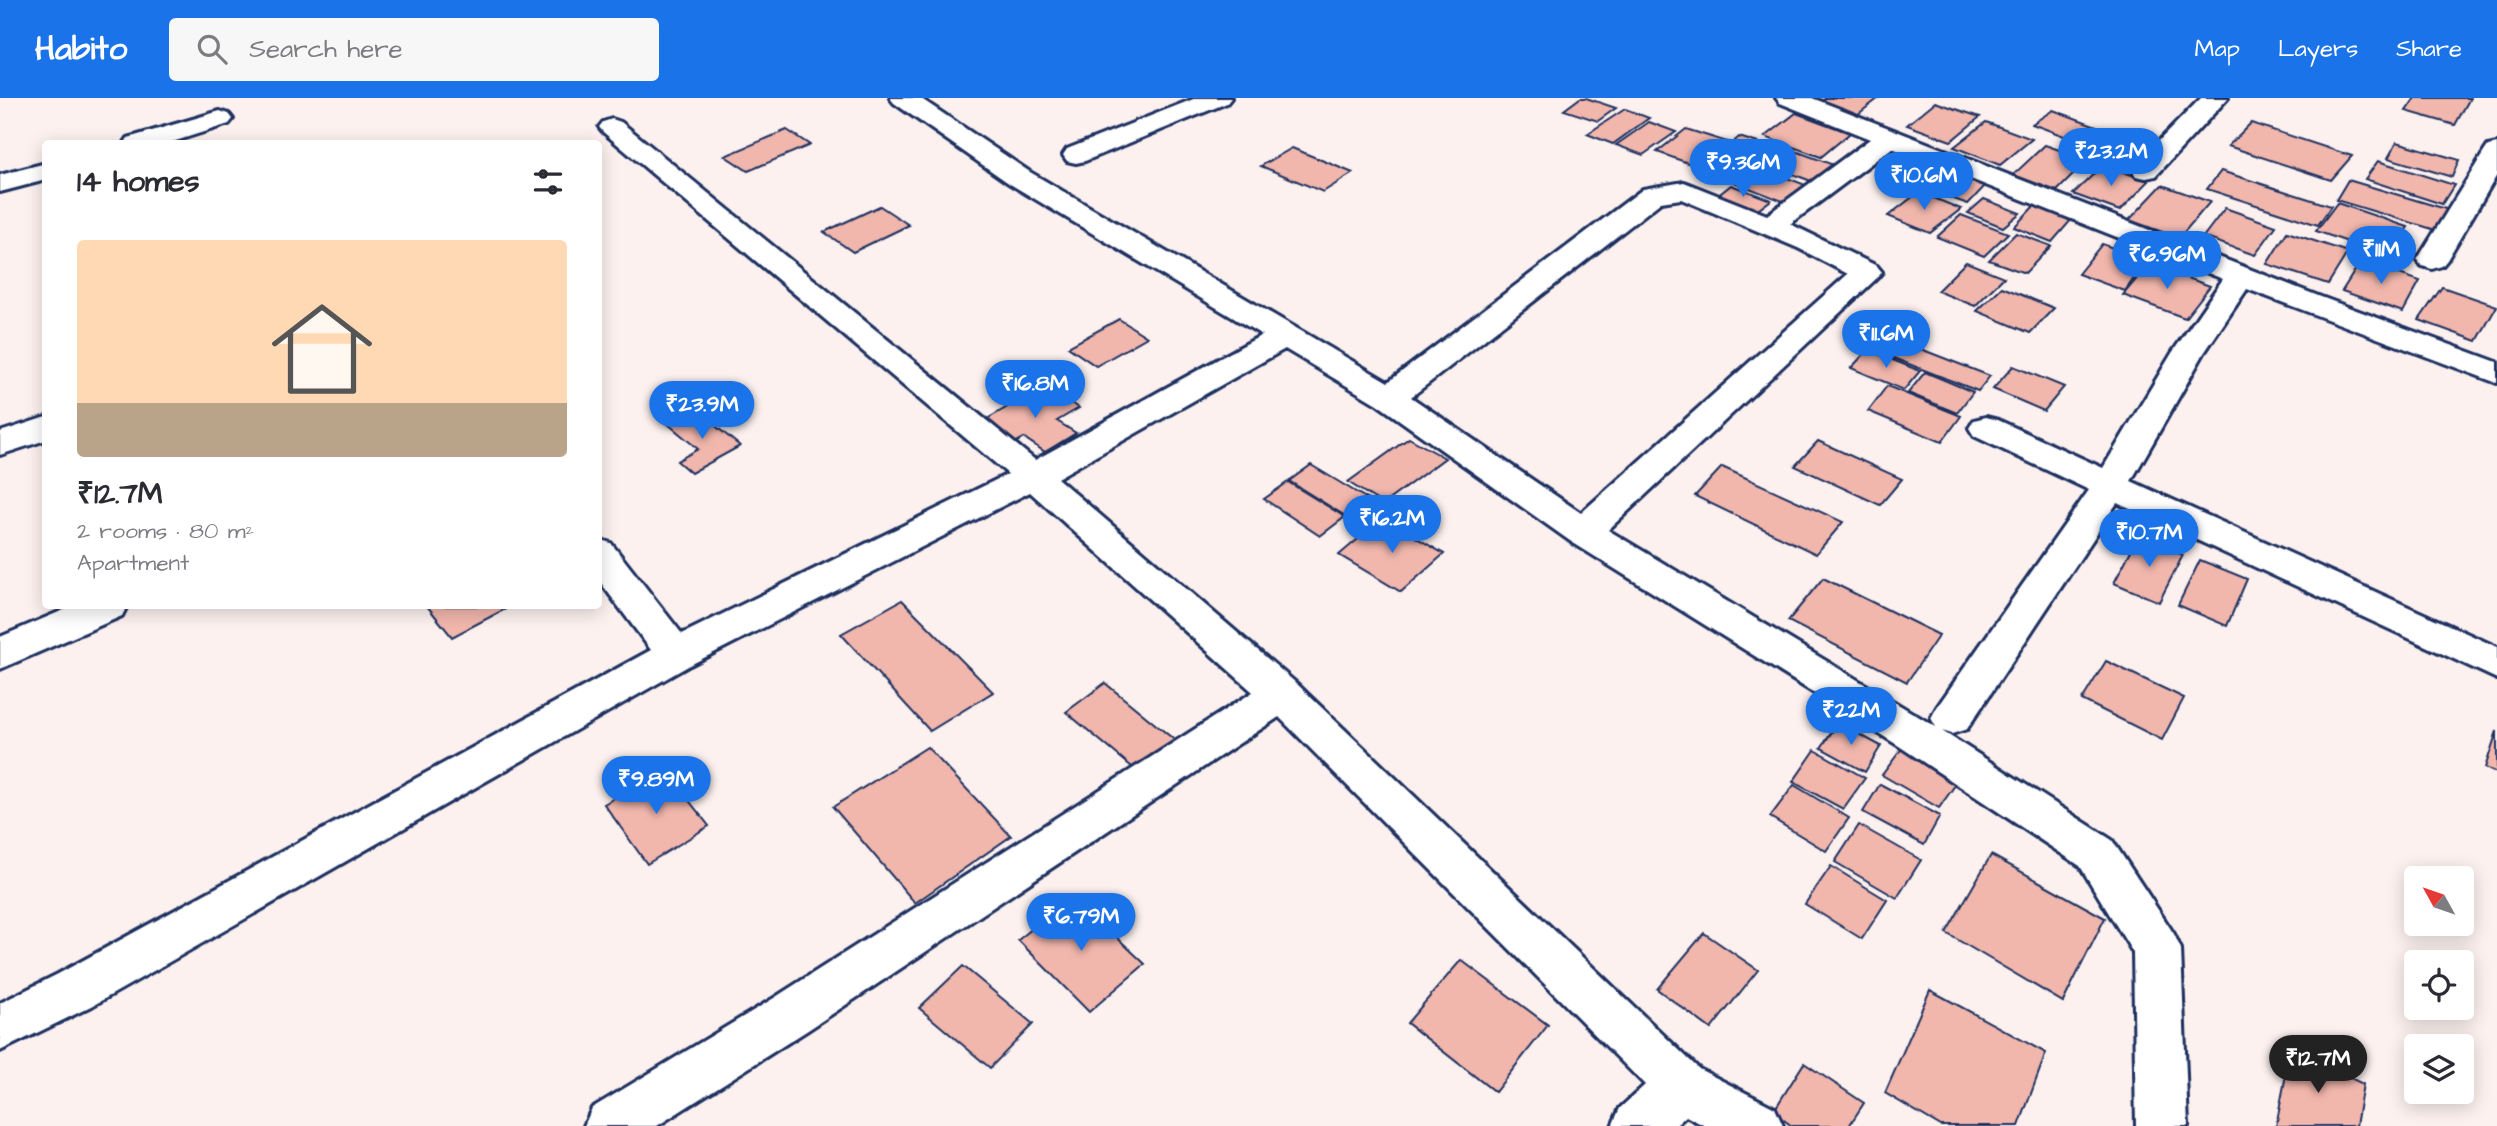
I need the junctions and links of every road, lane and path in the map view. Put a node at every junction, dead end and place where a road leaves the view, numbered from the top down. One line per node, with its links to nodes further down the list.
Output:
1 (200, 98): 8 (street)
2 (902, 98): 17 (street)
3 (1218, 98): 10 (street)
4 (1789, 98): 7 (street)
5 (2215, 98): 11 (street)
6 (612, 127): 23 (street)
7 (1889, 138): 14 (street); 16 (street)
8 (158, 140)
9 (2497, 152): 15 (street)
10 (1076, 155)
11 (2146, 170)
12 (42, 172): 13 (street)
13 (0, 184)
14 (1770, 226): 19 (street); 25 (street)
15 (2432, 260)
16 (2241, 275): 18 (street); 24 (street)
17 (1284, 336): 19 (street); 23 (street)
18 (2497, 373)
19 (1389, 397): 25 (street)
20 (1986, 428): 24 (street)
21 (42, 429): 22 (street)
22 (0, 444)
23 (1032, 476): 29 (street); 31 (street)
24 (2111, 484): 30 (street); 32 (street)
25 (1583, 531): 38 (street)
26 (602, 557): 29 (street)
27 (100, 609): 28 (street)
28 (0, 654)
29 (676, 654): 33 (street)
30 (2497, 664)
31 (1282, 694): 34 (street); 35 (street)
32 (1952, 718)
33 (0, 1028)
34 (1681, 1087): 36 (street); 37 (street)
35 (610, 1126)
36 (1638, 1126)
37 (1757, 1126)
38 (2162, 1126)

